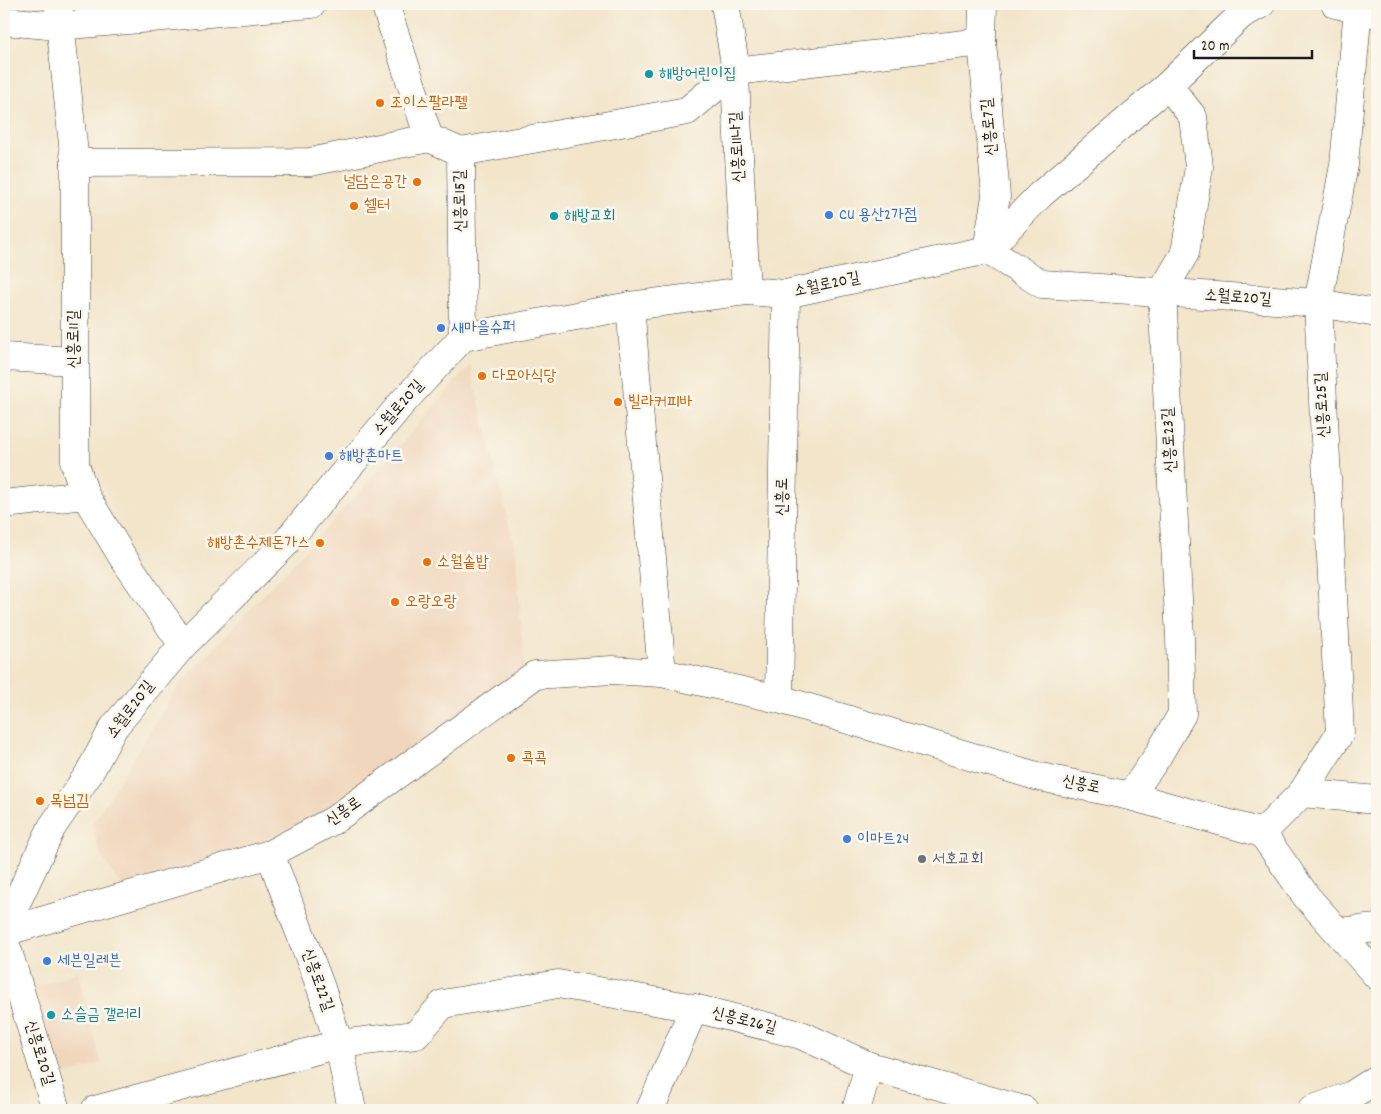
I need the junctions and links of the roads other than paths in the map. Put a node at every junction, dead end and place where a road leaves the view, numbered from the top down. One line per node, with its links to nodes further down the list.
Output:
1 (312, 4): 7 (street)
2 (385, 4): 12 (street)
3 (725, 4): 10 (street, 신흥로11나길)
4 (983, 4): 9 (street, 신흥로7길)
5 (1245, 8): 11 (street)
6 (1356, 9): 19 (street, 신흥로25길)
7 (59, 15): 8 (street); 14 (street, 신흥로11길)
8 (4, 21)
9 (982, 42): 10 (street); 15 (street, 신흥로7길)
10 (735, 71): 13 (street); 16 (street, 신흥로11나길)
11 (1168, 85): 15 (street); 17 (street)
12 (429, 138): 13 (street, 신흥로15길); 14 (street)
13 (461, 152): 22 (street, 신흥로15길)
14 (75, 163): 24 (street, 신흥로11길)
15 (987, 250): 17 (street, 소월로20길); 18 (street, 소월로20길)
16 (746, 291): 18 (street, 소월로20길); 20 (street, 소월로20길)
17 (1162, 292): 19 (street, 소월로20길); 31 (street, 신흥로23길)
18 (786, 294): 29 (street, 신흥로)
19 (1318, 303): 21 (street, 소월로20길); 30 (street, 신흥로25길)
20 (630, 306): 22 (street, 소월로20길); 28 (street)
21 (1377, 313)
22 (463, 337): 27 (street, 소월로20길)
23 (4, 357): 24 (street)
24 (74, 361): 25 (street, 신흥로11길)
25 (84, 495): 26 (street); 27 (street, 신흥로11길)
26 (4, 504)
27 (183, 645): 36 (street, 소월로20길)
28 (662, 673): 29 (street, 신흥로); 34 (street, 신흥로)
29 (779, 699): 31 (street, 신흥로)
30 (1302, 793): 32 (street); 33 (street, 신흥로25길)
31 (1130, 796): 33 (street, 신흥로)
32 (1377, 800)
33 (1262, 833): 37 (street)
34 (270, 854): 36 (street, 신흥로); 41 (street, 신흥로22길)
35 (1377, 928): 37 (street)
36 (4, 930)
37 (1339, 932): 39 (street)
38 (4, 938): 44 (street, 신흥로20길)
39 (1377, 976)
40 (694, 1008): 41 (street); 42 (street, 신흥로26길); 47 (street, 신흥로26길)
41 (339, 1044): 45 (street); 46 (street, 신흥로22길)
42 (869, 1066): 48 (street); 49 (street, 신흥로26길)
43 (1377, 1079): 50 (street)
44 (56, 1110)
45 (95, 1110)
46 (352, 1110)
47 (650, 1110)
48 (856, 1110)
49 (1024, 1110)
50 (1311, 1110)

